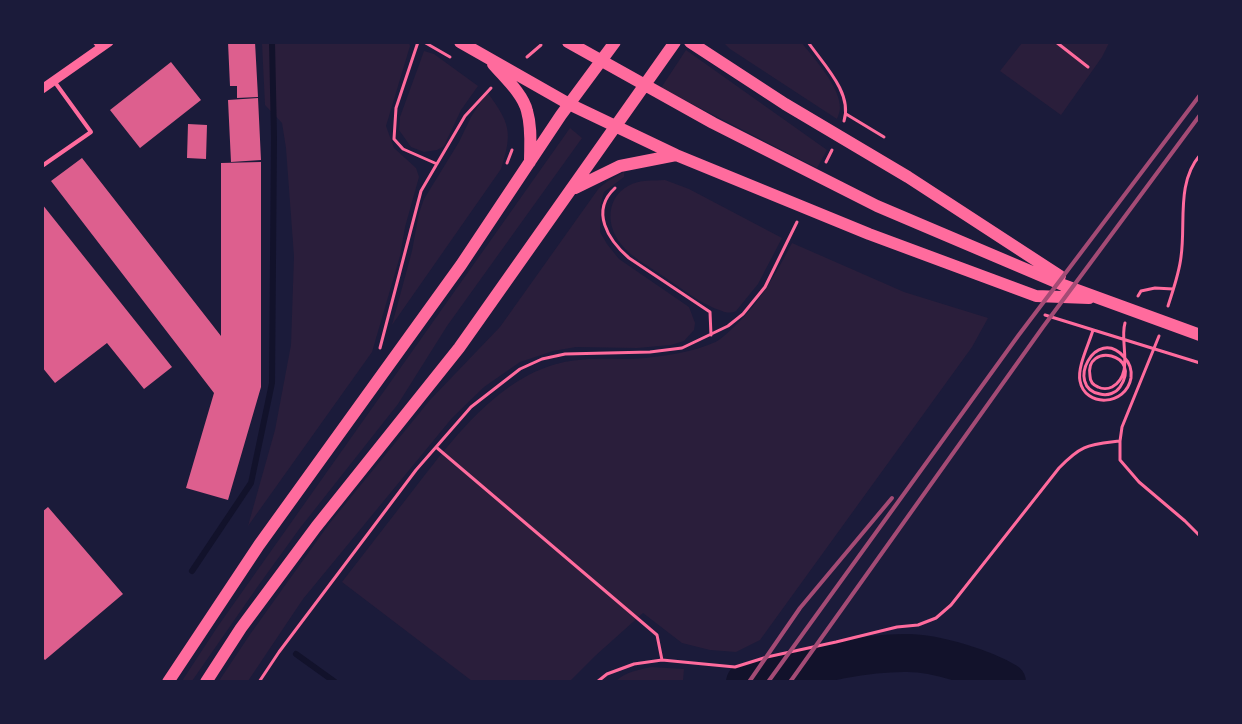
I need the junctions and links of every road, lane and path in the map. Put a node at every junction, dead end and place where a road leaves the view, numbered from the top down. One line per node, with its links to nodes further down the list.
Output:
1 (109, 42): 10 (street)
2 (418, 42): 26 (path)
3 (424, 42): 14 (path)
4 (460, 42): 13 (main road)
5 (568, 42): 30 (main road)
6 (615, 42): 19 (main road)
7 (675, 42): 21 (main road)
8 (690, 42): 30 (main road)
9 (1056, 42): 15 (path)
10 (98, 45): 16 (street)
11 (541, 45): 12 (path)
12 (527, 57)
13 (488, 58): 19 (main road); 25 (main road)
14 (456, 61)
15 (1088, 68)
16 (54, 80): 18 (street); 27 (lane)
17 (491, 88): 26 (path)
18 (42, 89)
19 (569, 104): 21 (main road); 25 (main road)
20 (846, 114): 22 (path)
21 (616, 125): 23 (main road); 29 (main road)
22 (884, 137)
23 (676, 155): 29 (main road); 30 (main road)
24 (1200, 155): 31 (path)
25 (530, 162): 41 (main road)
26 (436, 164): 35 (path)
27 (42, 166)
28 (621, 183): 38 (path)
29 (574, 188): 42 (main road)
30 (1097, 297): 34 (main road)
31 (1168, 307)
32 (1093, 330): 36 (path)
33 (1160, 333): 37 (path)
34 (1200, 334)
35 (378, 356)
36 (1122, 375)
37 (1120, 441): 39 (path); 40 (path)
38 (436, 447): 40 (path); 43 (path)
39 (1200, 536)
40 (662, 660): 44 (path)
41 (168, 682)
42 (206, 682)
43 (259, 682)
44 (598, 682)

